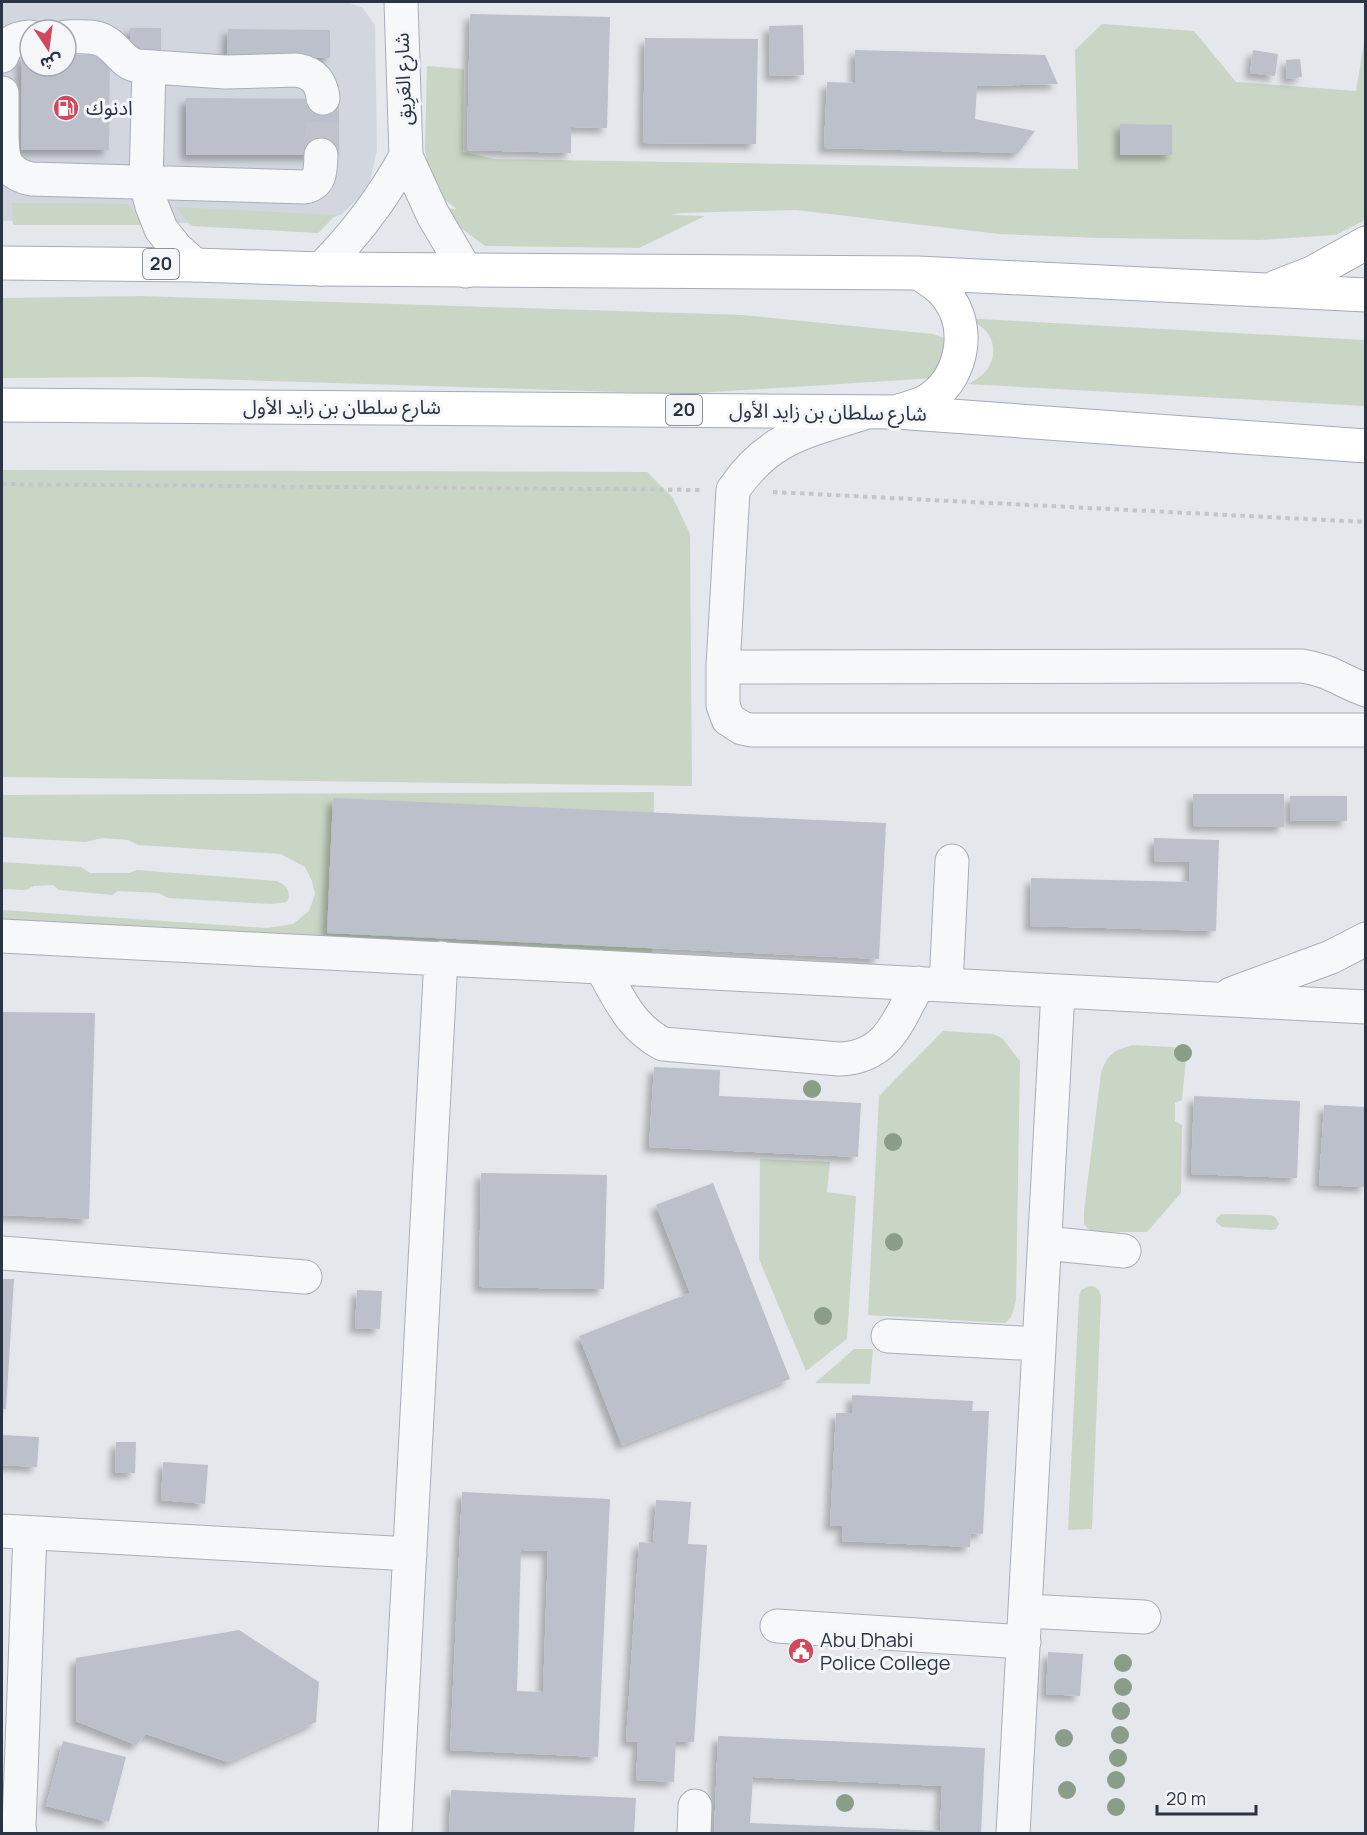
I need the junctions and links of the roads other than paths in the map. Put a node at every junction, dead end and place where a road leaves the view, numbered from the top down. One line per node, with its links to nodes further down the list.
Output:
1 (400, 2): 9 (street, شارع العَرِيق)
2 (78, 37): 5 (street)
3 (18, 38): 4 (street)
4 (2, 56)
5 (149, 67): 7 (street); 11 (street)
6 (2, 93): 10 (street)
7 (323, 99)
8 (321, 155): 11 (street)
9 (406, 156): 15 (street); 16 (street, شارع العَرِيق)
10 (7, 180): 11 (street)
11 (146, 183): 14 (street)
12 (1365, 243): 18 (main road)
13 (2, 262): 14 (main road, 20)
14 (195, 265): 15 (main road, 20)
15 (321, 269): 16 (main road, 20)
16 (466, 271): 17 (main road, 20)
17 (918, 273): 18 (main road, 20); 21 (main road)
18 (1266, 291): 19 (main road, 20)
19 (1365, 295)
20 (2, 405): 21 (main road, شارع سلطان بن زايد الأول / 20)
21 (884, 411): 22 (main road, شارع سلطان بن زايد الأول / 20); 23 (street)
22 (1365, 446)
23 (723, 667): 24 (street); 25 (street)
24 (1365, 690)
25 (1365, 730)
26 (952, 861): 31 (street)
27 (2, 936): 29 (street)
28 (1365, 939): 33 (street)
29 (441, 958): 30 (street); 42 (street)
30 (601, 967): 31 (street); 31 (street)
31 (932, 984): 32 (street)
32 (1058, 991): 33 (street); 35 (street)
33 (1218, 999): 34 (street)
34 (1365, 1007)
35 (1045, 1243): 36 (street); 40 (street)
36 (1124, 1251)
37 (2, 1253): 38 (street)
38 (305, 1277)
39 (888, 1336): 40 (street)
40 (1040, 1344): 45 (street)
41 (16, 1532): 42 (street); 46 (street)
42 (410, 1554): 48 (street)
43 (1144, 1617): 45 (street)
44 (777, 1626): 45 (street)
45 (1025, 1627): 49 (street)
46 (14, 1635): 47 (street)
47 (20, 1833)
48 (395, 1833)
49 (1014, 1833)

